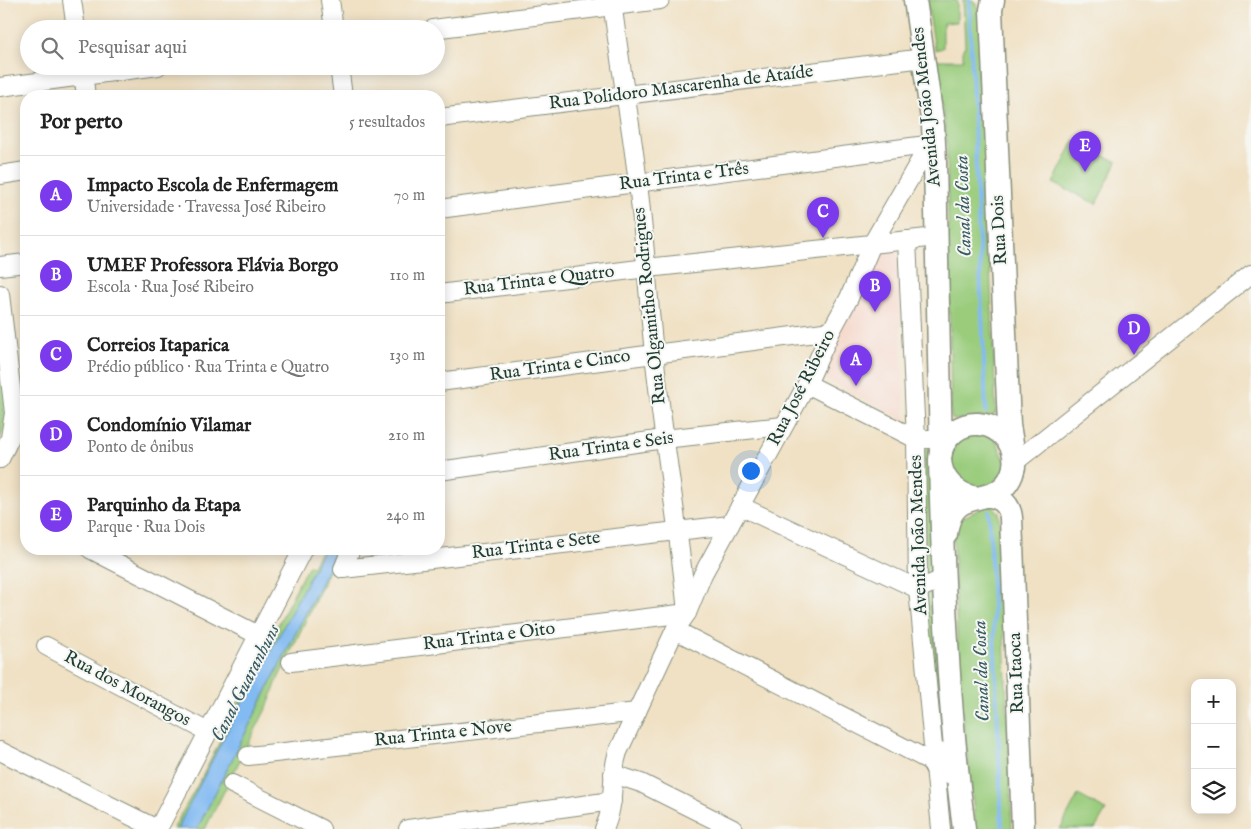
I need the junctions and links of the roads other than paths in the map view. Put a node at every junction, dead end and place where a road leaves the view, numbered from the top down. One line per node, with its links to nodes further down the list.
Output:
1 (72, 0): 7 (street)
2 (330, 0): 8 (street)
3 (660, 0): 5 (street)
4 (915, 0): 10 (main road, Avenida João Mendes)
5 (612, 3): 9 (street); 17 (street, Rua Olgamitho Rodrigues)
6 (990, 3): 42 (main road, Rua Dois)
7 (75, 20)
8 (333, 20)
9 (445, 27)
10 (924, 58): 17 (street, Rua Polidoro Mascarenha de Ataíde); 19 (main road, Avenida João Mendes)
11 (62, 75): 14 (street)
12 (83, 75): 15 (street)
13 (340, 75): 16 (street)
14 (0, 87)
15 (85, 90)
16 (342, 90)
17 (624, 94): 18 (street, Rua Polidoro Mascarenha de Ataíde); 22 (street, Rua Olgamitho Rodrigues)
18 (445, 117)
19 (931, 145): 22 (street, Rua Trinta e Três); 24 (main road, Avenida João Mendes); 26 (street, Rua José Ribeiro)
20 (20, 172): 21 (street)
21 (0, 175)
22 (638, 183): 23 (street, Rua Trinta e Três); 29 (street, Rua Olgamitho Rodrigues)
23 (445, 208)
24 (937, 238): 25 (street, Rua Trinta e Quatro); 40 (main road, Avenida João Mendes)
25 (907, 240): 26 (street, Rua Trinta e Quatro); 38 (street, Avenida João Mendes)
26 (872, 244): 29 (street, Rua Trinta e Quatro); 33 (street, Rua José Ribeiro)
27 (20, 264): 28 (street)
28 (0, 266)
29 (647, 268): 31 (street, Rua Trinta e Quatro); 34 (street, Rua Olgamitho Rodrigues)
30 (1251, 274): 42 (street)
31 (445, 293)
32 (0, 294): 41 (street)
33 (831, 331): 34 (street, Rua Trinta e Cinco); 36 (street, Rua José Ribeiro)
34 (654, 353): 35 (street, Rua Trinta e Cinco); 39 (street, Rua Olgamitho Rodrigues)
35 (445, 381)
36 (807, 384): 37 (street, Rua José Ribeiro); 38 (street)
37 (784, 426): 39 (street, Rua Trinta e Seis); 45 (street, Rua José Ribeiro)
38 (916, 439): 40 (street); 53 (street, Avenida João Mendes)
39 (664, 440): 43 (street, Rua Trinta e Seis); 48 (street, Rua Olgamitho Rodrigues)
40 (941, 451): 42 (main road); 44 (main road); 52 (main road, Avenida João Mendes)
41 (0, 459)
42 (1014, 460): 44 (main road); 46 (main road, Rua Dois)
43 (445, 470)
44 (983, 497): 46 (main road); 52 (main road)
45 (740, 506): 47 (street, Rua José Ribeiro); 53 (street)
46 (1012, 518): 74 (main road, Rua Itaoca)
47 (730, 525): 48 (street, Rua Trinta e Sete); 54 (street, Rua José Ribeiro)
48 (678, 530): 51 (street, Rua Trinta e Sete); 54 (street, Rua Olgamitho Rodrigues)
49 (102, 555): 56 (street)
50 (299, 555): 56 (street)
51 (349, 555)
52 (943, 568): 53 (street); 63 (main road, Avenida João Mendes)
53 (918, 589): 63 (street, Avenida João Mendes)
54 (686, 613): 55 (street, Rua José Ribeiro); 58 (street, Rua Trinta e Oito)
55 (675, 630): 59 (street, Rua José Ribeiro); 63 (street)
56 (258, 635): 60 (street)
57 (46, 646): 60 (street, Rua dos Morangos)
58 (291, 662)
59 (637, 712): 62 (street, Rua Trinta e Nove); 64 (street, Rua José Ribeiro)
60 (208, 732): 67 (street)
61 (0, 751): 67 (street)
62 (248, 756)
63 (945, 763): 72 (street, Avenida João Mendes); 73 (main road, Avenida João Mendes)
64 (613, 774): 66 (street, Rua José Ribeiro); 71 (street)
65 (232, 784): 68 (street)
66 (612, 801): 69 (street); 70 (street, Rua José Ribeiro)
67 (157, 829)
68 (320, 829)
69 (408, 829)
70 (604, 829)
71 (733, 829)
72 (941, 829)
73 (964, 829)
74 (1023, 829)

